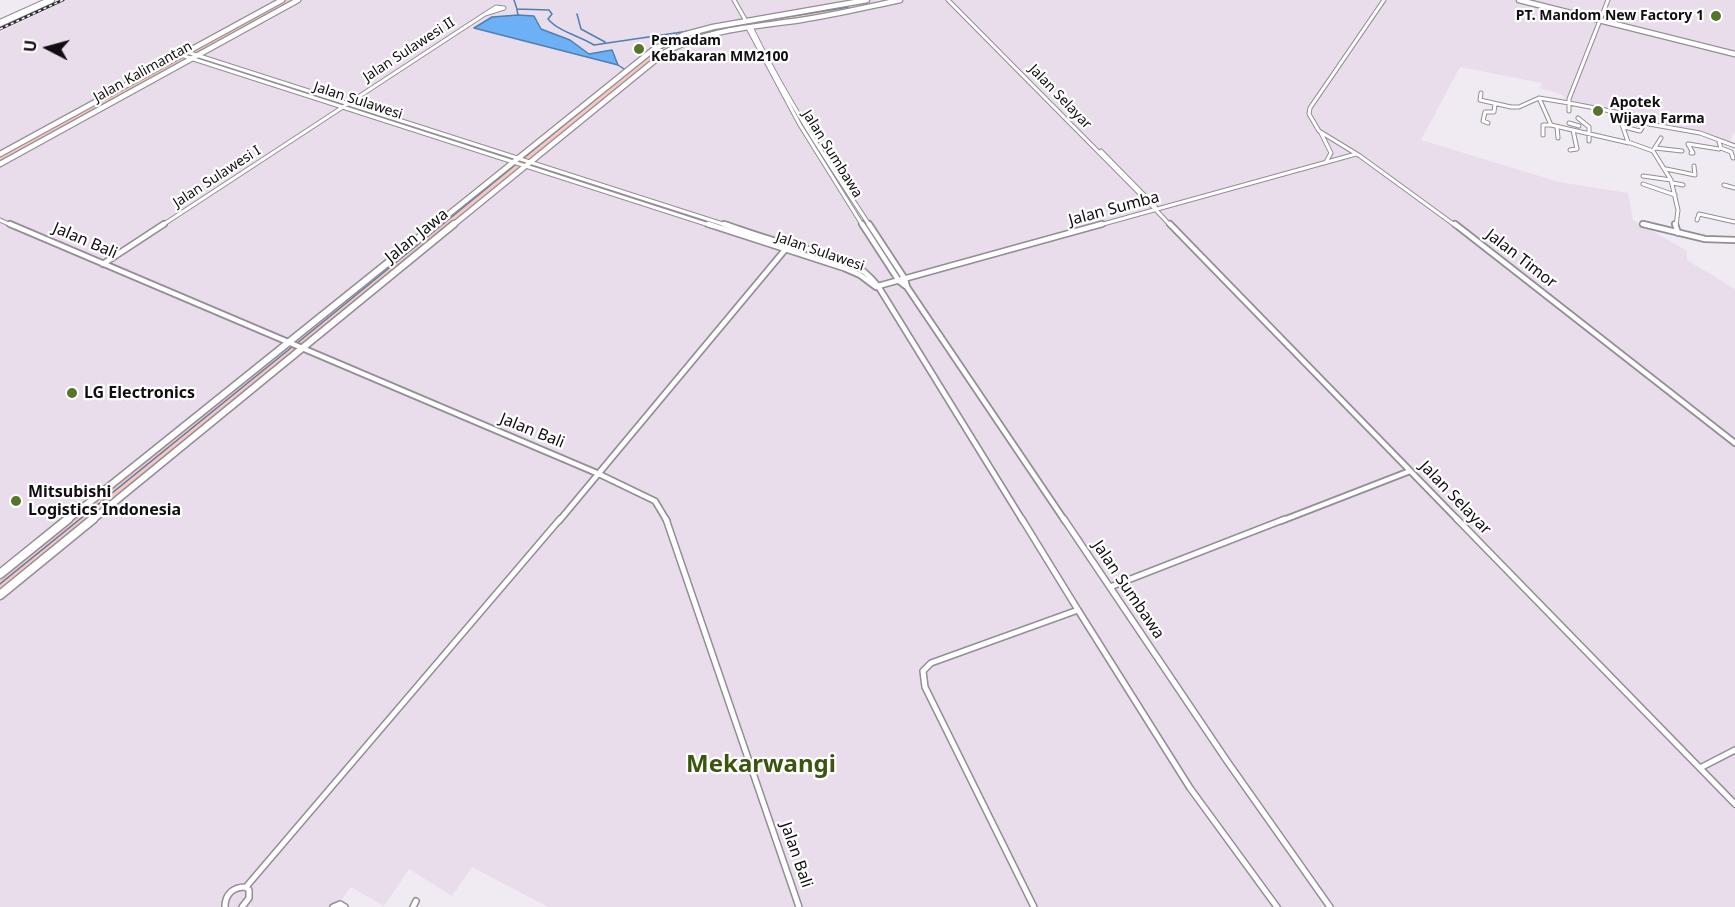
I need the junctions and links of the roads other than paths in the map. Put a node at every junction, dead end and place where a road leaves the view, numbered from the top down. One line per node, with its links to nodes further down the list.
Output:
1 (43, 0): 15 (highway)
2 (51, 0): 15 (highway)
3 (282, 0): 20 (street, Jalan Kalimantan)
4 (298, 0): 24 (street, Jalan Kalimantan)
5 (734, 0): 16 (street)
6 (867, 0): 16 (street, Jalan Jawa)
7 (900, 0): 17 (street, Jalan Jawa)
8 (1384, 0): 45 (street, Jalan Timor)
9 (1519, 0): 14 (street)
10 (1537, 0): 14 (street)
11 (1608, 0): 14 (street)
12 (950, 1): 79 (street, Jalan Selayar)
13 (484, 14): 13 (street, Jalan Sulawesi II); 30 (street, Jalan Sulawesi II)
14 (1601, 18): 19 (street); 22 (street); 29 (street)
15 (0, 20)
16 (746, 21): 18 (street, Jalan Jawa)
17 (749, 28): 21 (street, Jalan Jawa); 66 (street, Jalan Sumbawa)
18 (654, 49): 21 (street); 25 (street, Jalan Jawa)
19 (1735, 49)
20 (187, 52): 23 (street, Jalan Kalimantan); 24 (street, Jalan Sulawesi)
21 (664, 53): 26 (street, Jalan Jawa)
22 (1735, 54)
23 (181, 55): 24 (street, Jalan Sulawesi); 62 (street, Jalan Kalimantan)
24 (195, 57): 30 (street, Jalan Sulawesi); 32 (street, Jalan Sulawesi); 69 (street, Jalan Kalimantan)
25 (627, 69): 26 (street); 65 (street, Jalan Jawa)
26 (640, 72): 68 (street, Jalan Jawa)
27 (1480, 93): 31 (street)
28 (1539, 98): 29 (street); 31 (street); 38 (street)
29 (1569, 103): 33 (street); 34 (street)
30 (346, 104): 32 (street, Jalan Sulawesi II); 65 (street, Jalan Sulawesi)
31 (1495, 104): 37 (street)
32 (342, 107): 65 (street, Jalan Sulawesi); 89 (street, Jalan Sulawesi I)
33 (1569, 111)
34 (1618, 113): 36 (street); 41 (street)
35 (1578, 118): 47 (street)
36 (1640, 121): 44 (street); 48 (street)
37 (1488, 123)
38 (1551, 125): 40 (street); 49 (street)
39 (1580, 126): 42 (street)
40 (1557, 127): 42 (street); 50 (street)
41 (1624, 127): 44 (street); 46 (street)
42 (1566, 129): 43 (street)
43 (1573, 130): 47 (street); 59 (street)
44 (1632, 130): 46 (street)
45 (1319, 131): 63 (street, Jalan Timor); 67 (street)
46 (1625, 132): 53 (street)
47 (1589, 133): 52 (street); 53 (street)
48 (1700, 133): 54 (street); 55 (street)
49 (1543, 135)
50 (1558, 138)
51 (1661, 138): 58 (street)
52 (1589, 141)
53 (1629, 142): 58 (street)
54 (1719, 142): 56 (street); 57 (street)
55 (1701, 145): 57 (street); 61 (street)
56 (1735, 146)
57 (1721, 148): 64 (street)
58 (1653, 149): 60 (street); 71 (street)
59 (1570, 150)
60 (1682, 151)
61 (1690, 153)
62 (0, 154)
63 (1356, 154): 67 (street, Jalan Sumba); 97 (street, Jalan Timor)
64 (1732, 158)
65 (516, 160): 68 (street, Jalan Sulawesi); 95 (street, Jalan Jawa)
66 (824, 162): 91 (street, Jalan Sumbawa); 92 (street, Jalan Sumbawa)
67 (1326, 162): 79 (street, Jalan Sumba)
68 (526, 163): 86 (street, Jalan Sulawesi); 87 (street, Jalan Sulawesi); 96 (street, Jalan Jawa)
69 (0, 164)
70 (1694, 166): 71 (street)
71 (1665, 169): 73 (street)
72 (1643, 176): 73 (street)
73 (1672, 182): 75 (street); 78 (street)
74 (1643, 184): 78 (street)
75 (1683, 185)
76 (1724, 185): 77 (street)
77 (1735, 188)
78 (1675, 195): 84 (street)
79 (1156, 210): 91 (street, Jalan Sumba); 98 (street, Jalan Selayar)
80 (0, 220): 89 (street, Jalan Bali)
81 (1698, 220): 82 (street)
82 (1735, 222)
83 (1642, 224): 84 (street)
84 (1678, 233): 85 (street)
85 (1735, 240)
86 (789, 245): 87 (street); 88 (street, Jalan Sulawesi)
87 (785, 250): 90 (street, Jalan Sulawesi); 99 (street)
88 (837, 254): 90 (street); 94 (street, Jalan Sulawesi)
89 (103, 264): 95 (street, Jalan Bali)
90 (831, 264): 94 (street, Jalan Sulawesi)
91 (905, 279): 92 (street, Jalan Sumba); 93 (street, Jalan Sumbawa)
92 (899, 281): 93 (street, Jalan Sumbawa); 94 (street, Jalan Sumba)
93 (907, 287): 101 (street, Jalan Sumbawa)
94 (879, 289): 103 (street)
95 (290, 343): 96 (street, Jalan Bali); 100 (street, Jalan Jawa)
96 (301, 347): 99 (street, Jalan Bali); 102 (street, Jalan Jawa)
97 (1735, 442)
98 (1410, 471): 101 (street); 105 (street, Jalan Selayar)
99 (599, 474): 107 (street); 112 (street, Jalan Bali)
100 (0, 574)
101 (1110, 587): 115 (street, Jalan Sumbawa)
102 (0, 595)
103 (1078, 610): 113 (street); 114 (street)
104 (1735, 750): 105 (street)
105 (1700, 768): 106 (street, Jalan Selayar)
106 (1735, 804)
107 (246, 887): 108 (street); 109 (street)
108 (225, 907)
109 (242, 907)
110 (333, 907): 111 (street)
111 (345, 907)
112 (799, 907)
113 (1034, 907)
114 (1277, 907)
115 (1330, 907)

